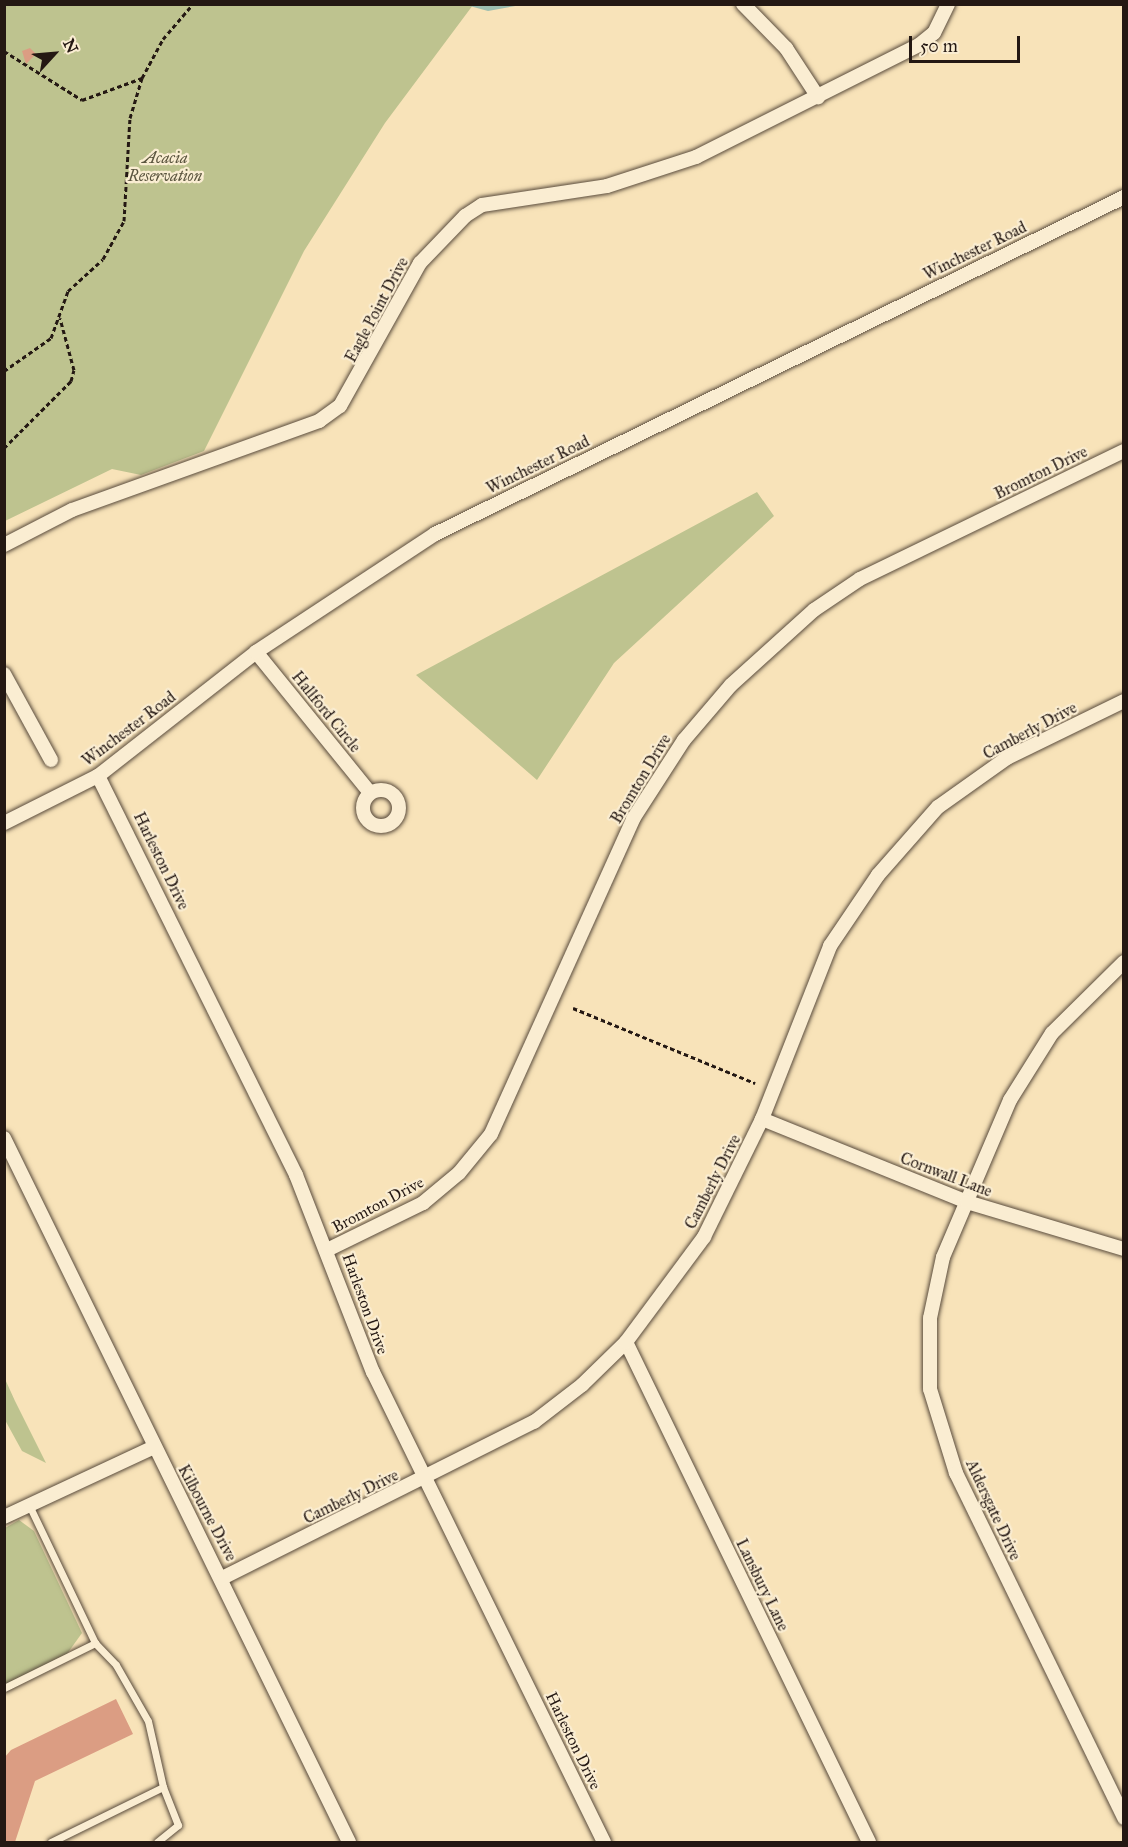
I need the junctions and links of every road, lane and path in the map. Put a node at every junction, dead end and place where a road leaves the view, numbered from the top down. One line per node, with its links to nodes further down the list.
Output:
1 (193, 4): 5 (path)
2 (743, 4): 6 (street)
3 (948, 4): 6 (street, Eagle Point Drive)
4 (4, 51): 5 (path)
5 (141, 78): 8 (path)
6 (818, 98): 12 (street, Eagle Point Drive)
7 (1124, 197): 13 (street, Winchester Road)
8 (60, 317): 9 (path); 10 (path)
9 (4, 371)
10 (4, 448)
11 (1124, 451): 27 (street, Bromton Drive)
12 (4, 545)
13 (256, 652): 17 (street, Winchester Road); 18 (street, Hallford Circle)
14 (4, 674): 16 (street)
15 (1124, 701): 23 (street, Camberly Drive)
16 (51, 760)
17 (98, 776): 19 (street, Winchester Road); 27 (street, Harleston Drive)
18 (370, 793)
19 (4, 824)
20 (1124, 962): 25 (street, Aldersgate Drive)
21 (573, 1008): 22 (path)
22 (755, 1083)
23 (762, 1119): 25 (street, Cornwall Lane); 28 (street, Camberly Drive)
24 (4, 1138): 29 (street, Kilbourne Drive)
25 (967, 1202): 26 (street, Cornwall Lane); 37 (street, Aldersgate Drive)
26 (1124, 1249)
27 (327, 1250): 30 (street, Harleston Drive)
28 (626, 1342): 30 (street, Camberly Drive); 42 (street, Lansbury Lane)
29 (154, 1447): 31 (street); 33 (street, Kilbourne Drive)
30 (426, 1479): 33 (street, Camberly Drive); 41 (street, Harleston Drive)
31 (29, 1505): 32 (street); 34 (lane)
32 (4, 1517)
33 (222, 1578): 40 (street, Kilbourne Drive)
34 (95, 1643): 35 (lane); 36 (lane)
35 (4, 1688)
36 (163, 1787): 38 (lane); 39 (lane)
37 (1124, 1818)
38 (51, 1842)
39 (157, 1842)
40 (350, 1842)
41 (604, 1842)
42 (869, 1842)

